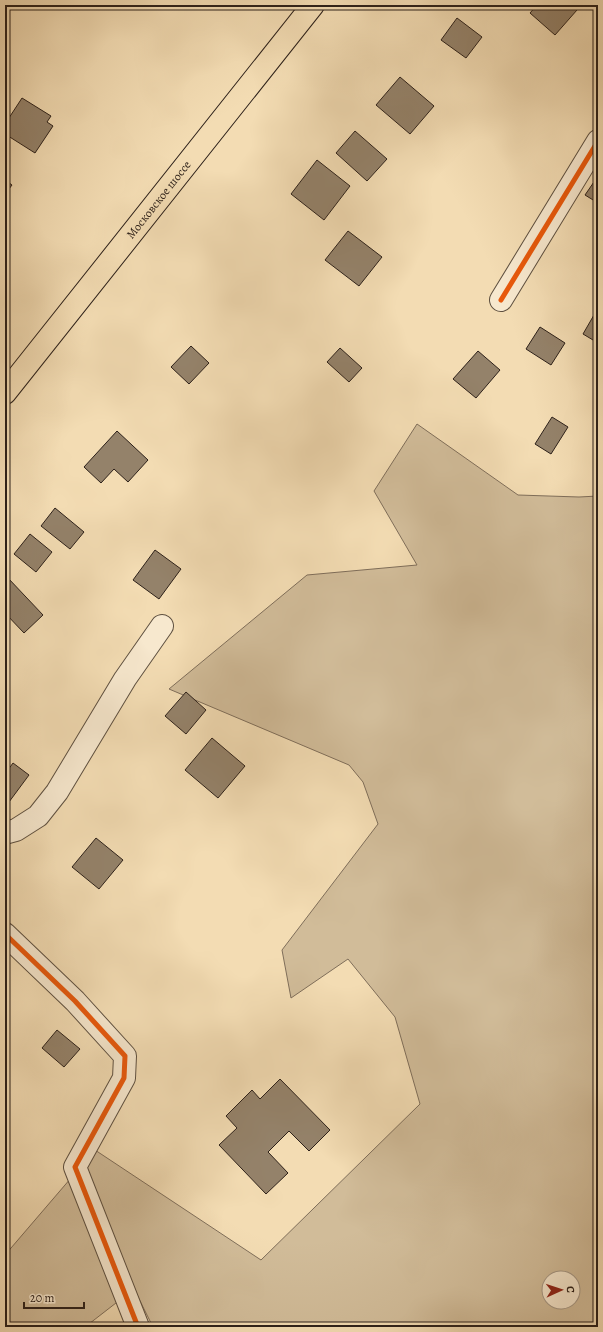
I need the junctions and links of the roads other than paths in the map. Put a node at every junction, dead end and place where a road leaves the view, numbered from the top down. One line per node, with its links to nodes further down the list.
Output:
1 (313, 5): 4 (main road, Московское шоссе)
2 (598, 141): 3 (street)
3 (501, 300)
4 (5, 393)
5 (162, 626): 6 (street)
6 (5, 833)
7 (5, 934): 8 (street)
8 (138, 1327)

